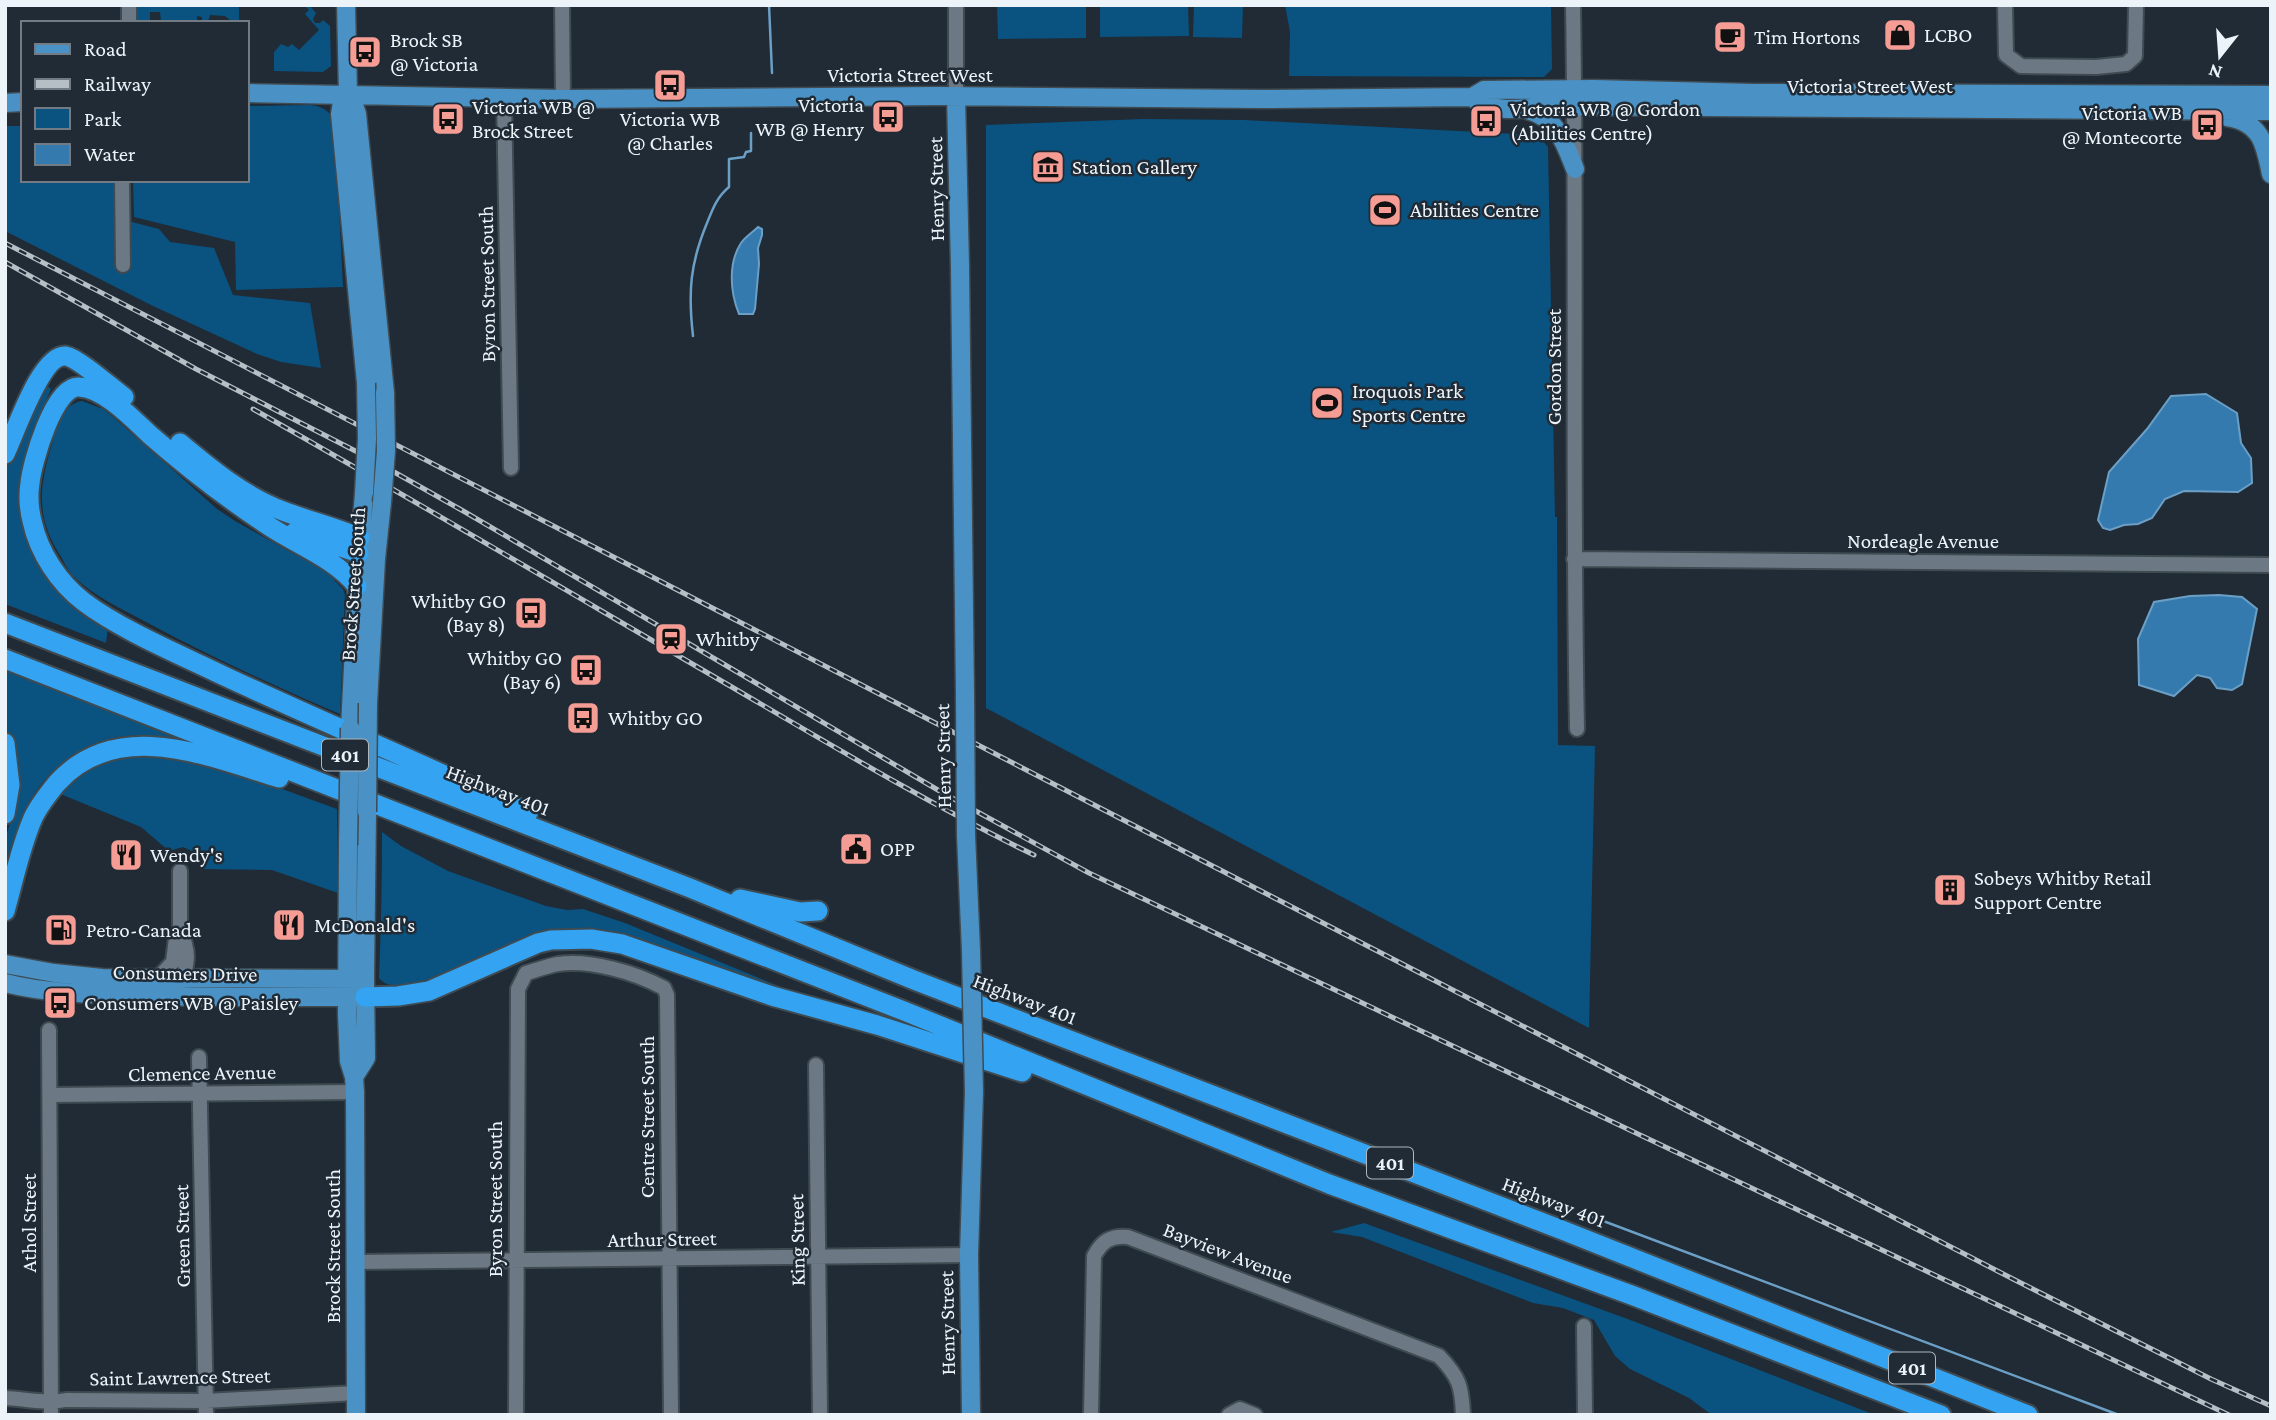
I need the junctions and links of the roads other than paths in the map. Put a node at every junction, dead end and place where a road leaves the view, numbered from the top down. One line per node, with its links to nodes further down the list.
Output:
1 (346, 5): 8 (main road, Brock Street South)
2 (562, 5): 14 (street)
3 (956, 5): 10 (street)
4 (1573, 5): 12 (street, Gordon Street)
5 (2005, 5): 6 (street)
6 (2136, 5)
7 (248, 93): 8 (main road, Victoria Street West)
8 (348, 94): 13 (main road, Victoria Street West); 25 (main road, Brock Street South, bridge); 25 (main road, Brock Street South, bridge)
9 (2271, 95): 12 (main road, Victoria Street West)
10 (956, 97): 11 (main road, Victoria Street West); 14 (main road, Victoria Street West); 55 (main road, Henry Street, bridge)
11 (1472, 97): 12 (main road, Victoria Street West); 15 (main road, Victoria Street West)
12 (1575, 98): 15 (main road, Victoria Street West); 16 (main road, Victoria Street West); 18 (street, Gordon Street)
13 (504, 99): 14 (main road, Victoria Street West); 23 (street, Byron Street South)
14 (563, 99)
15 (1520, 108): 18 (main road)
16 (2175, 110): 17 (main road, Victoria Street West); 19 (main road)
17 (2271, 111)
18 (1576, 169): 26 (street, Gordon Street)
19 (2271, 174)
20 (122, 182): 21 (street)
21 (124, 265)
22 (5, 454): 25 (highway)
23 (511, 468)
24 (255, 517): 25 (highway); 28 (highway); 37 (highway)
25 (368, 549): 28 (main road, Brock Street South); 31 (main road, Brock Street South)
26 (1574, 559): 27 (street, Nordeagle Avenue); 32 (street, Gordon Street)
27 (2271, 565)
28 (357, 586): 31 (main road, Brock Street South)
29 (5, 623): 37 (highway, Highway 401 / 401)
30 (5, 659): 36 (highway, 401)
31 (360, 699): 45 (main road, Brock Street South, bridge); 45 (main road, Brock Street South, bridge)
32 (1577, 729)
33 (5, 743): 34 (highway)
34 (5, 814)
35 (180, 872): 40 (street)
36 (567, 879): 38 (highway); 54 (highway, 401)
37 (687, 888): 39 (highway); 76 (highway, Highway 401 / 401)
38 (5, 911)
39 (818, 911)
40 (180, 932): 42 (street); 43 (street)
41 (5, 964): 42 (main road, Consumers Drive)
42 (158, 978): 43 (main road, Consumers Drive)
43 (183, 978): 45 (main road, Consumers Drive); 47 (street)
44 (5, 983): 47 (main road, Consumers Drive)
45 (356, 988): 47 (main road, Consumers Drive); 51 (main road, Brock Street South); 54 (highway)
46 (664, 988): 57 (street, Centre Street South); 58 (street, Byron Street South)
47 (169, 997)
48 (49, 1030): 53 (street, Athol Street)
49 (199, 1057): 52 (street, Green Street)
50 (816, 1065): 56 (street, King Street)
51 (355, 1085): 52 (street, Clemence Avenue); 59 (main road, Brock Street South)
52 (199, 1094): 53 (street, Clemence Avenue); 63 (street, Green Street)
53 (50, 1095): 64 (street, Athol Street)
54 (1329, 1184): 75 (highway, 401)
55 (969, 1255): 56 (street, Arthur Street); 69 (main road, Henry Street)
56 (818, 1257): 57 (street, Arthur Street); 68 (street, King Street)
57 (669, 1259): 58 (street, Arthur Street); 67 (street, Centre Street South)
58 (516, 1261): 59 (street, Arthur Street); 66 (street, Byron Street South)
59 (355, 1262): 61 (main road, Brock Street South)
60 (1584, 1326): 74 (street)
61 (356, 1393): 63 (street, Saint Lawrence Street); 65 (main road, Brock Street South)
62 (5, 1398): 64 (street, Saint Lawrence Street)
63 (206, 1408): 64 (street, Saint Lawrence Street)
64 (50, 1409)
65 (356, 1415)
66 (516, 1415)
67 (671, 1415)
68 (820, 1415)
69 (971, 1415)
70 (1091, 1415): 73 (street, Bayview Avenue)
71 (1228, 1415): 72 (street)
72 (1255, 1415)
73 (1463, 1415)
74 (1586, 1415)
75 (1941, 1415)
76 (2028, 1415)

